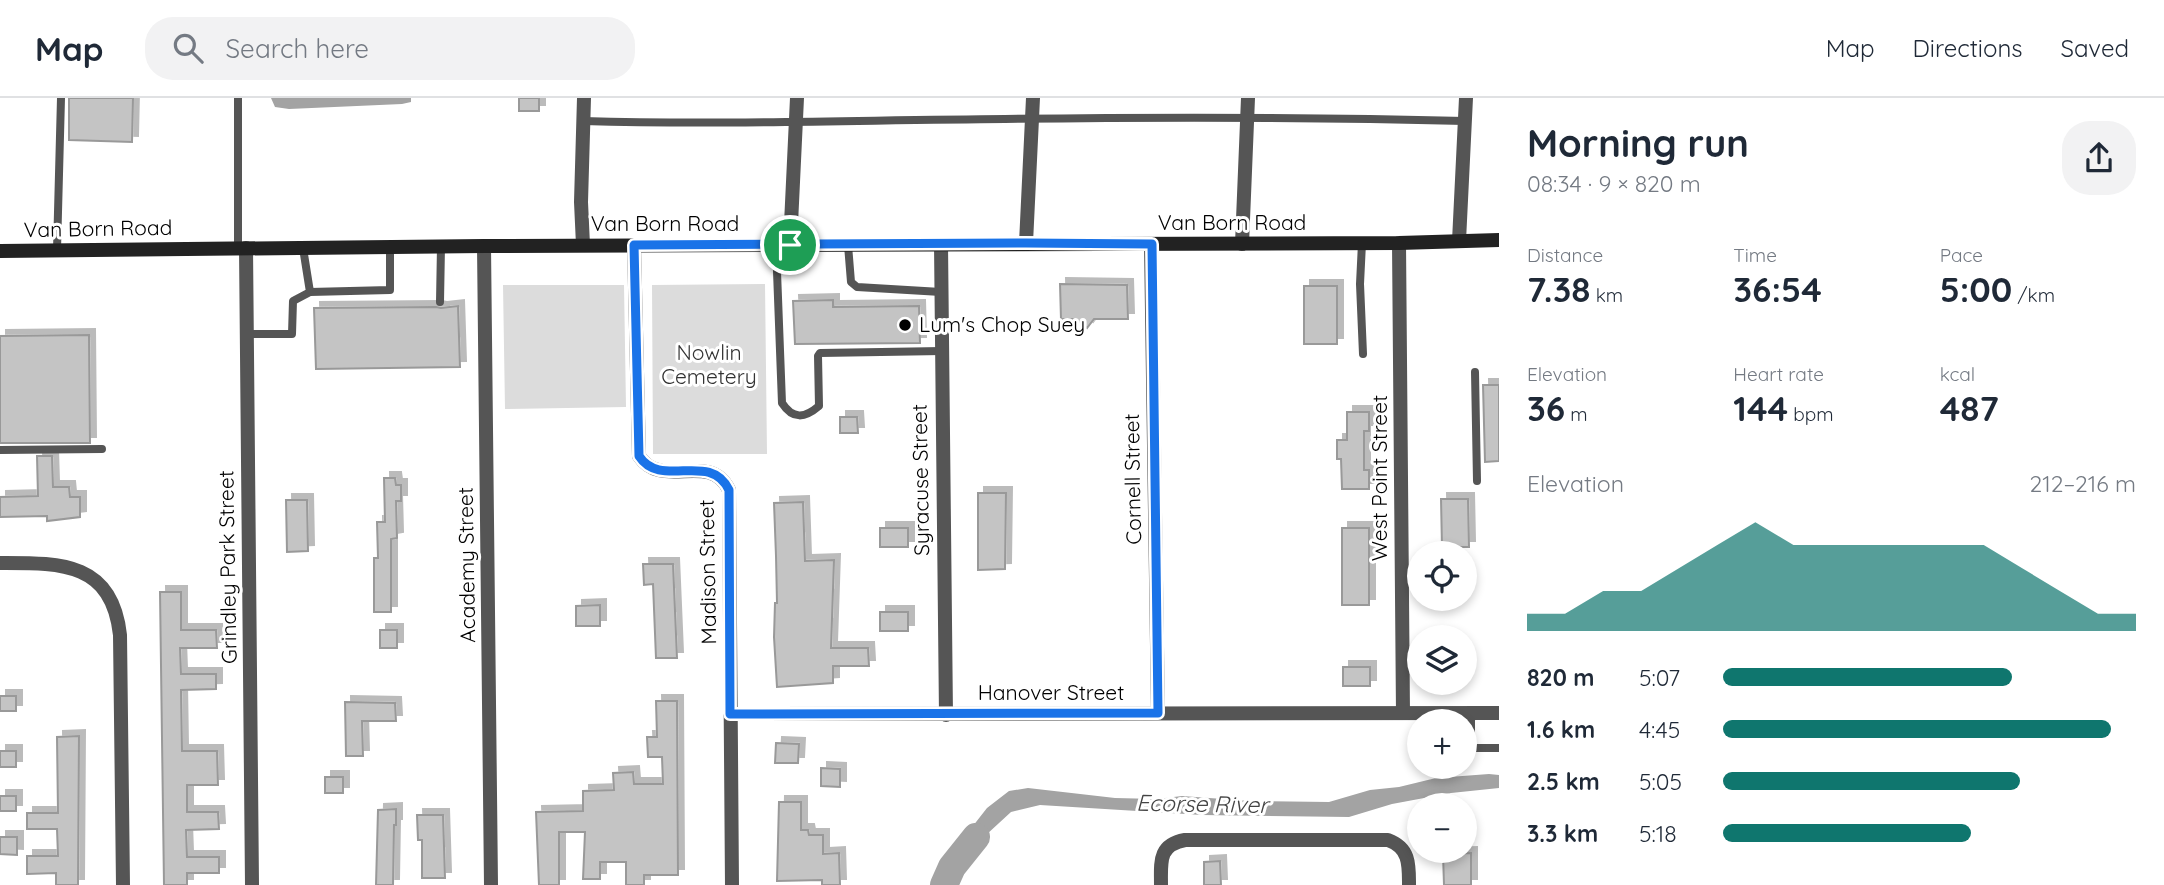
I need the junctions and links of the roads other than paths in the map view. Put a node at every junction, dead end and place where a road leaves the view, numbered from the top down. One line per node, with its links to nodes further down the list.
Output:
1 (61, 98): 30 (lane)
2 (238, 98): 28 (lane)
3 (584, 98): 10 (street)
4 (797, 98): 12 (street)
5 (1033, 98): 9 (street)
6 (1248, 98): 8 (street)
7 (1466, 98): 11 (street)
8 (1247, 119): 9 (lane); 11 (lane); 21 (street)
9 (1032, 120): 12 (lane); 15 (street)
10 (583, 121): 12 (lane); 26 (street)
11 (1465, 121): 14 (street)
12 (796, 122): 23 (street)
13 (1499, 240): 14 (main road, Van Born Road)
14 (1459, 241): 17 (main road, Van Born Road)
15 (1026, 243): 19 (main road, Van Born Road); 20 (main road, Van Born Road)
16 (1362, 243): 17 (main road, Van Born Road); 21 (main road, Van Born Road); 37 (lane)
17 (1399, 243): 44 (street, West Point Street)
18 (848, 244): 19 (main road, Van Born Road); 23 (main road, Van Born Road); 33 (lane)
19 (941, 244): 33 (street, Syracuse Street)
20 (1152, 244): 21 (main road, Van Born Road); 43 (street, Cornell Street)
21 (1242, 244)
22 (634, 245): 23 (main road, Van Born Road); 26 (main road, Van Born Road); 48 (street, Madison Street)
23 (783, 245): 36 (lane)
24 (441, 246): 25 (main road, Van Born Road); 27 (main road, Van Born Road); 34 (lane)
25 (484, 246): 26 (main road, Van Born Road); 54 (street, Academy Street)
26 (583, 246)
27 (390, 247): 29 (main road, Van Born Road); 32 (lane)
28 (242, 248): 29 (main road, Van Born Road); 30 (main road, Van Born Road); 35 (street, Grindley Park Street)
29 (303, 248): 32 (lane)
30 (57, 250): 31 (main road, Van Born Road)
31 (0, 251)
32 (310, 292): 35 (lane)
33 (941, 292): 36 (street, Syracuse Street)
34 (440, 302)
35 (247, 334): 53 (street, Grindley Park Street)
36 (942, 351): 49 (street, Syracuse Street)
37 (1363, 354)
38 (1475, 372): 41 (lane)
39 (102, 449): 40 (lane)
40 (0, 450)
41 (1477, 481)
42 (0, 563): 52 (street)
43 (1158, 713): 44 (street, Hanover Street); 49 (street, Hanover Street)
44 (1403, 713): 45 (street, Hanover Street)
45 (1407, 713)
46 (1477, 713): 47 (street, Hanover Street)
47 (1499, 713)
48 (730, 714): 49 (street, Hanover Street); 55 (street, Madison Street)
49 (946, 715)
50 (1477, 748): 51 (lane)
51 (1499, 748)
52 (123, 885)
53 (252, 885)
54 (491, 885)
55 (732, 885)
56 (1161, 885): 57 (street)
57 (1409, 885)

